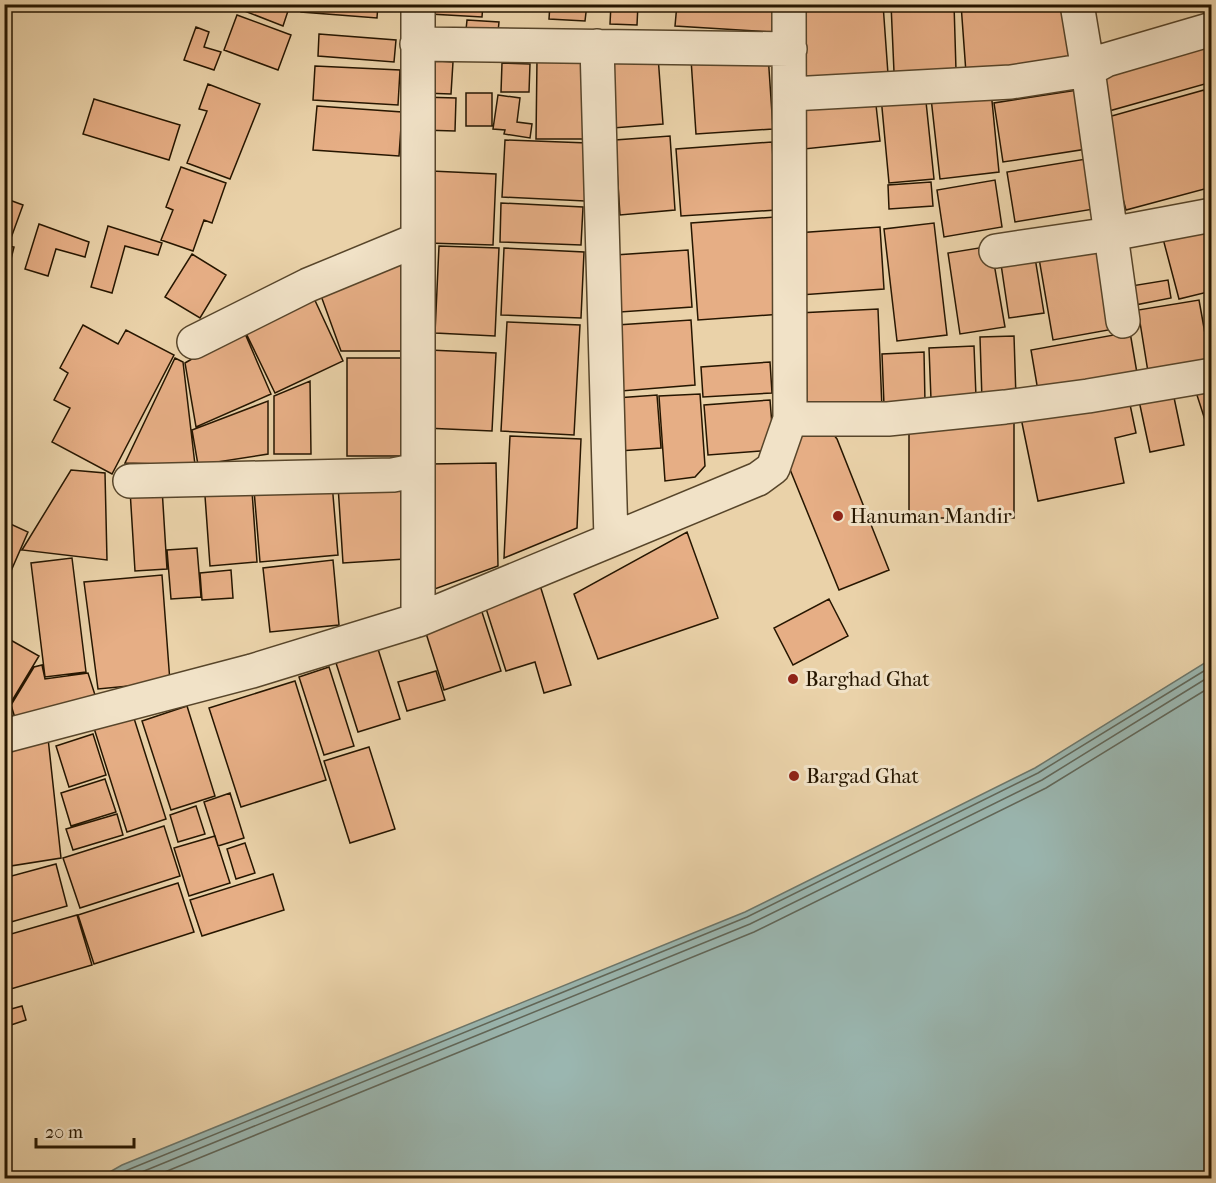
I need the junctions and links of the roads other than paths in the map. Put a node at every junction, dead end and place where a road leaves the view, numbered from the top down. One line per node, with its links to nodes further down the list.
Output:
1 (418, 4): 5 (street)
2 (789, 4): 7 (street)
3 (1077, 4): 8 (street)
4 (1212, 29): 8 (street)
5 (417, 44): 6 (street); 12 (street)
6 (597, 46): 7 (street); 20 (street)
7 (790, 49): 9 (street)
8 (1088, 70): 9 (street); 11 (street)
9 (791, 94): 17 (street)
10 (1212, 215): 11 (street)
11 (1111, 234): 13 (street); 14 (street)
12 (417, 240): 15 (street); 18 (street)
13 (996, 251)
14 (1123, 321)
15 (195, 342)
16 (1212, 375): 17 (street)
17 (790, 419): 20 (street)
18 (418, 470): 19 (street); 21 (street)
19 (130, 481)
20 (611, 539): 21 (street)
21 (418, 620): 22 (street)
22 (4, 736)

